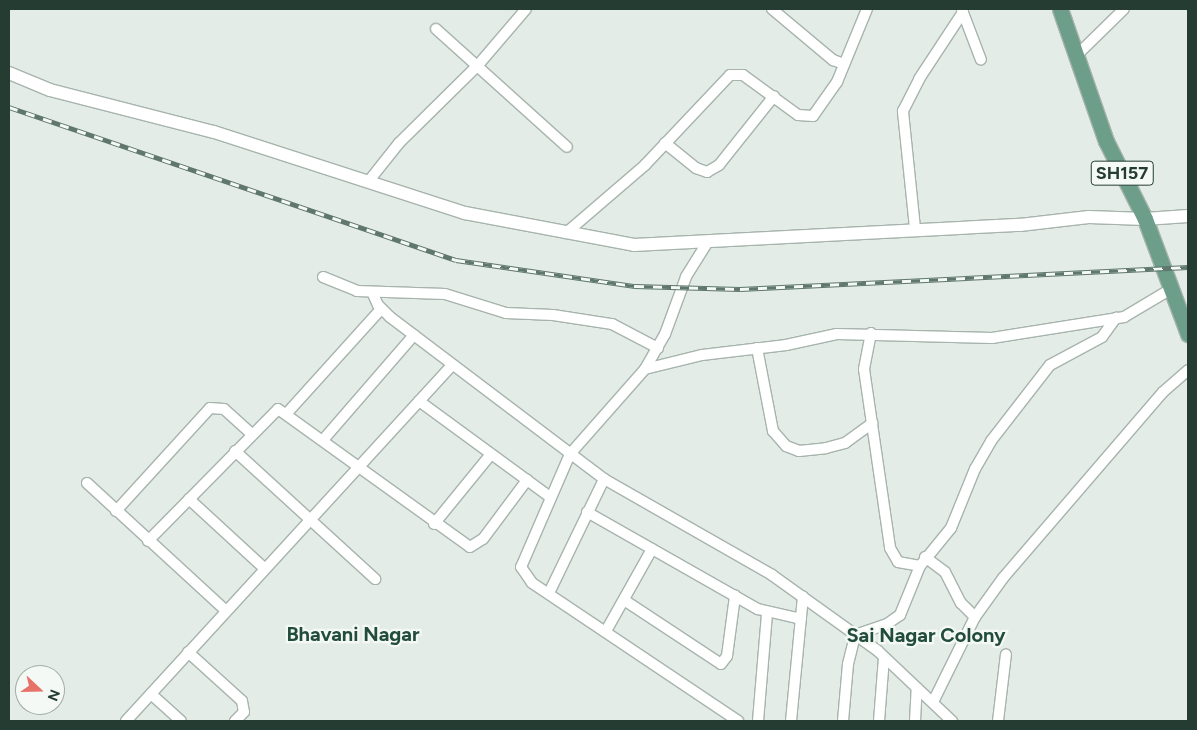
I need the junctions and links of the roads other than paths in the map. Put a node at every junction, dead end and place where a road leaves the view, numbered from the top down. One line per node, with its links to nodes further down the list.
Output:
1 (526, 9): 10 (street)
2 (772, 9): 11 (street)
3 (1060, 9): 8 (main road, SH157)
4 (1124, 9): 8 (street)
5 (865, 10): 11 (street)
6 (962, 11): 9 (street); 19 (street)
7 (436, 29): 10 (street)
8 (1078, 54): 18 (main road, SH157)
9 (981, 60)
10 (478, 64): 15 (street); 16 (street)
11 (844, 64): 13 (street)
12 (9, 73): 16 (street)
13 (774, 96): 14 (street); 14 (street)
14 (665, 143): 20 (street)
15 (567, 147)
16 (368, 182): 20 (street)
17 (1188, 216): 18 (street)
18 (1145, 219): 19 (street); 23 (main road, SH157)
19 (915, 228): 21 (street)
20 (566, 233): 21 (street)
21 (707, 243): 30 (street)
22 (323, 277): 24 (street)
23 (1171, 289): 26 (street); 28 (main road, SH157)
24 (373, 294): 25 (street); 30 (street)
25 (381, 309): 29 (street); 36 (street)
26 (1116, 318): 27 (street); 55 (street)
27 (871, 333): 31 (street); 37 (street)
28 (1188, 334)
29 (414, 335): 32 (street); 39 (street)
30 (658, 348): 33 (street)
31 (757, 348): 33 (street); 37 (street)
32 (452, 365): 35 (street); 42 (street)
33 (645, 369): 42 (street)
34 (1188, 370): 64 (street)
35 (419, 401): 41 (street); 43 (street)
36 (288, 412): 38 (street); 39 (street)
37 (873, 423): 55 (street)
38 (252, 434): 40 (street); 49 (street)
39 (323, 440): 43 (street)
40 (235, 451): 48 (street); 51 (street)
41 (491, 454): 45 (street); 52 (street)
42 (570, 454): 44 (street); 47 (street)
43 (358, 468): 51 (street); 52 (street)
44 (604, 479): 50 (street); 60 (street)
45 (527, 480): 47 (street); 52 (street)
46 (87, 483): 49 (street)
47 (550, 497): 58 (street)
48 (189, 499): 53 (street); 56 (street)
49 (116, 511): 53 (street)
50 (587, 512): 54 (street); 58 (street)
51 (310, 521): 56 (street); 57 (street)
52 (434, 524)
53 (148, 541): 62 (street)
54 (652, 550): 59 (street); 61 (street)
55 (922, 562): 64 (street); 67 (street)
56 (265, 569): 62 (street)
57 (374, 579)
58 (548, 593): 66 (street)
59 (735, 596): 61 (street); 63 (street)
60 (803, 597): 65 (street); 67 (street)
61 (624, 600): 66 (street)
62 (226, 611): 68 (street)
63 (767, 613): 65 (street); 78 (street)
64 (975, 617): 73 (street)
65 (801, 619): 79 (street)
66 (606, 631): 74 (street)
67 (855, 635): 70 (street); 80 (street)
68 (188, 652): 72 (street); 77 (street)
69 (1006, 654): 84 (street)
70 (884, 658): 71 (street); 81 (street)
71 (917, 688): 73 (street); 82 (street)
72 (151, 694): 75 (street); 76 (street)
73 (933, 702): 83 (street)
74 (736, 720)
75 (126, 721)
76 (182, 721)
77 (235, 721)
78 (758, 721)
79 (791, 721)
80 (843, 721)
81 (879, 721)
82 (915, 721)
83 (952, 721)
84 (998, 721)

